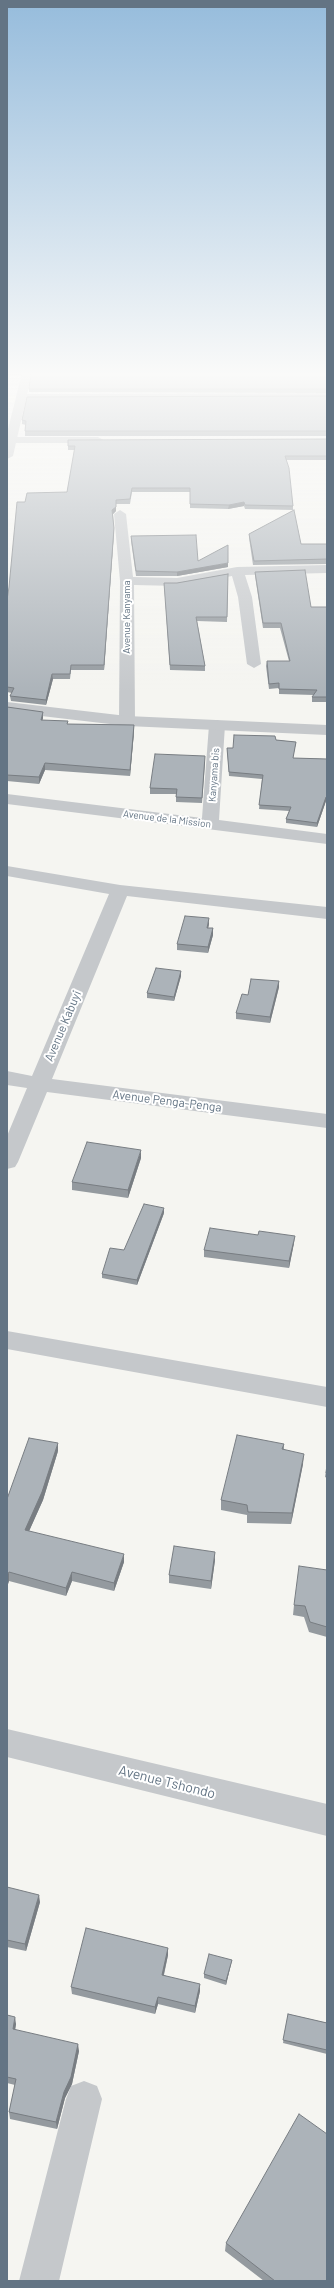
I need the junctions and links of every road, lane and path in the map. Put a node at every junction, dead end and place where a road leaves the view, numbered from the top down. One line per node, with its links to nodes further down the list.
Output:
1 (120, 514): 4 (street, Avenue Kanyama)
2 (327, 569): 3 (street)
3 (237, 571): 4 (street); 5 (street)
4 (127, 581): 7 (street, Avenue Kanyama)
5 (254, 664)
6 (7, 707): 7 (street)
7 (127, 721): 8 (street)
8 (217, 725): 9 (street); 11 (street, Kanyama bis)
9 (327, 730)
10 (7, 799): 11 (street, Avenue de la Mission)
11 (210, 825): 12 (street, Avenue de la Mission)
12 (327, 839)
13 (7, 871): 14 (street)
14 (120, 890): 15 (street); 17 (street, Avenue Kabuyi)
15 (327, 912)
16 (7, 1078): 17 (street, Avenue Penga-Penga)
17 (38, 1084): 18 (street, Avenue Penga-Penga); 19 (street, Avenue Kabuyi)
18 (327, 1121)
19 (7, 1162)
20 (7, 1340): 21 (street)
21 (327, 1397)
22 (7, 1743): 23 (street, Avenue Tshondo)
23 (327, 1820)
24 (84, 2099): 25 (street)
25 (39, 2281)

